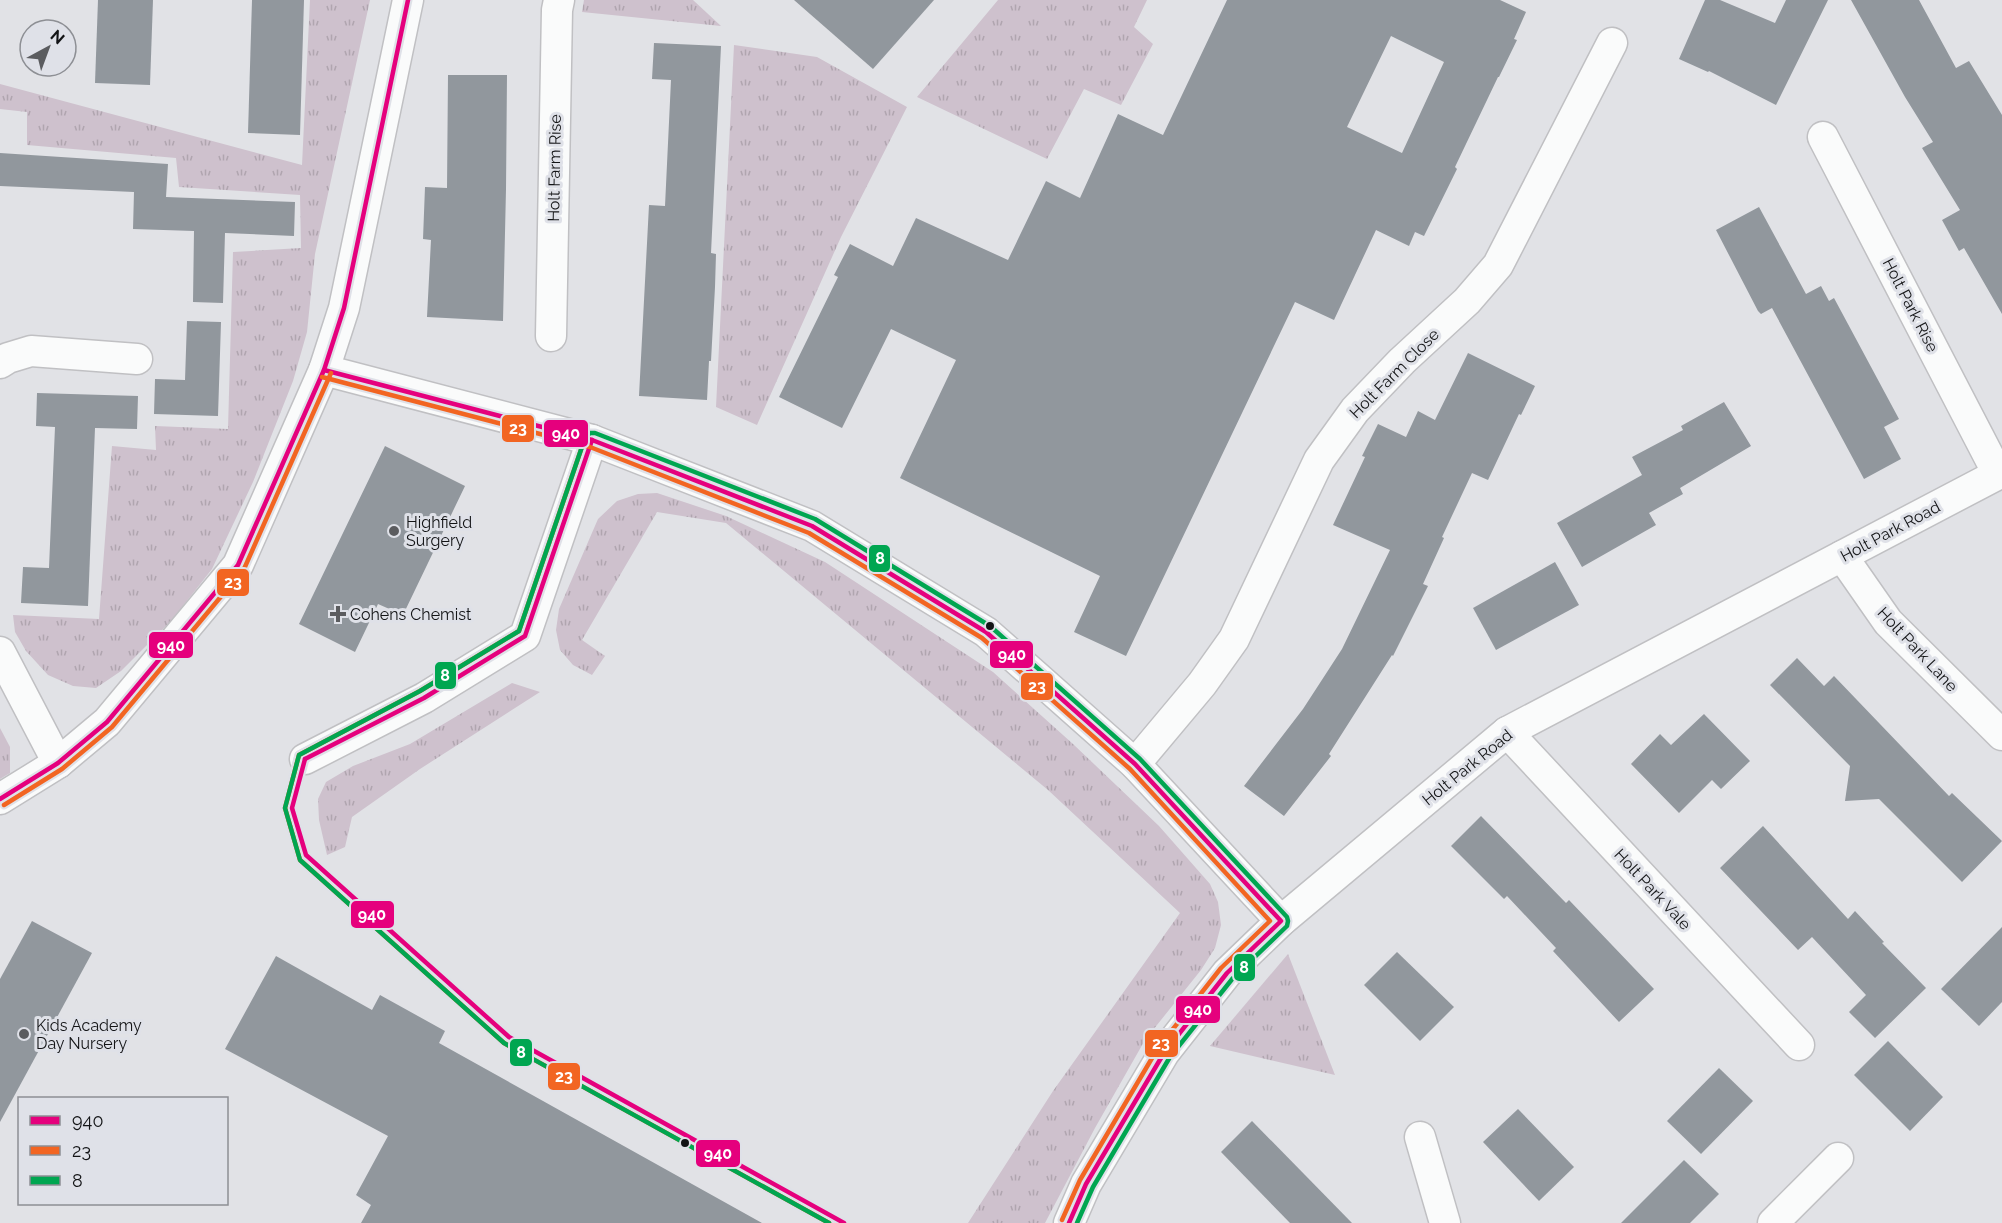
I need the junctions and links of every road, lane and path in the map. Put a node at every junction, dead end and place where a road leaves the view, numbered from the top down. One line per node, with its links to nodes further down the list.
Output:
1 (408, 0): 8 (street)
2 (559, 0): 5 (street, Holt Farm Rise)
3 (1612, 43): 17 (street, Holt Farm Close)
4 (1823, 137): 10 (street, Holt Park Rise)
5 (551, 336)
6 (137, 359): 7 (street)
7 (0, 363)
8 (324, 370): 9 (street); 16 (street)
9 (592, 440): 15 (street); 17 (street)
10 (2000, 473): 11 (street, Holt Park Road)
11 (1842, 556): 13 (street, Holt Park Road); 14 (street, Holt Park Lane)
12 (0, 652): 16 (street)
13 (1507, 732): 19 (street, Holt Park Road); 20 (street, Holt Park Vale)
14 (2002, 735)
15 (305, 759)
16 (58, 763): 18 (street)
17 (1135, 764): 19 (street)
18 (0, 799)
19 (1281, 921): 23 (street, Holt Park Road)
20 (1799, 1045)
21 (1420, 1137): 24 (street)
22 (1838, 1158): 25 (street)
23 (1069, 1223)
24 (1445, 1223)
25 (1773, 1223)

